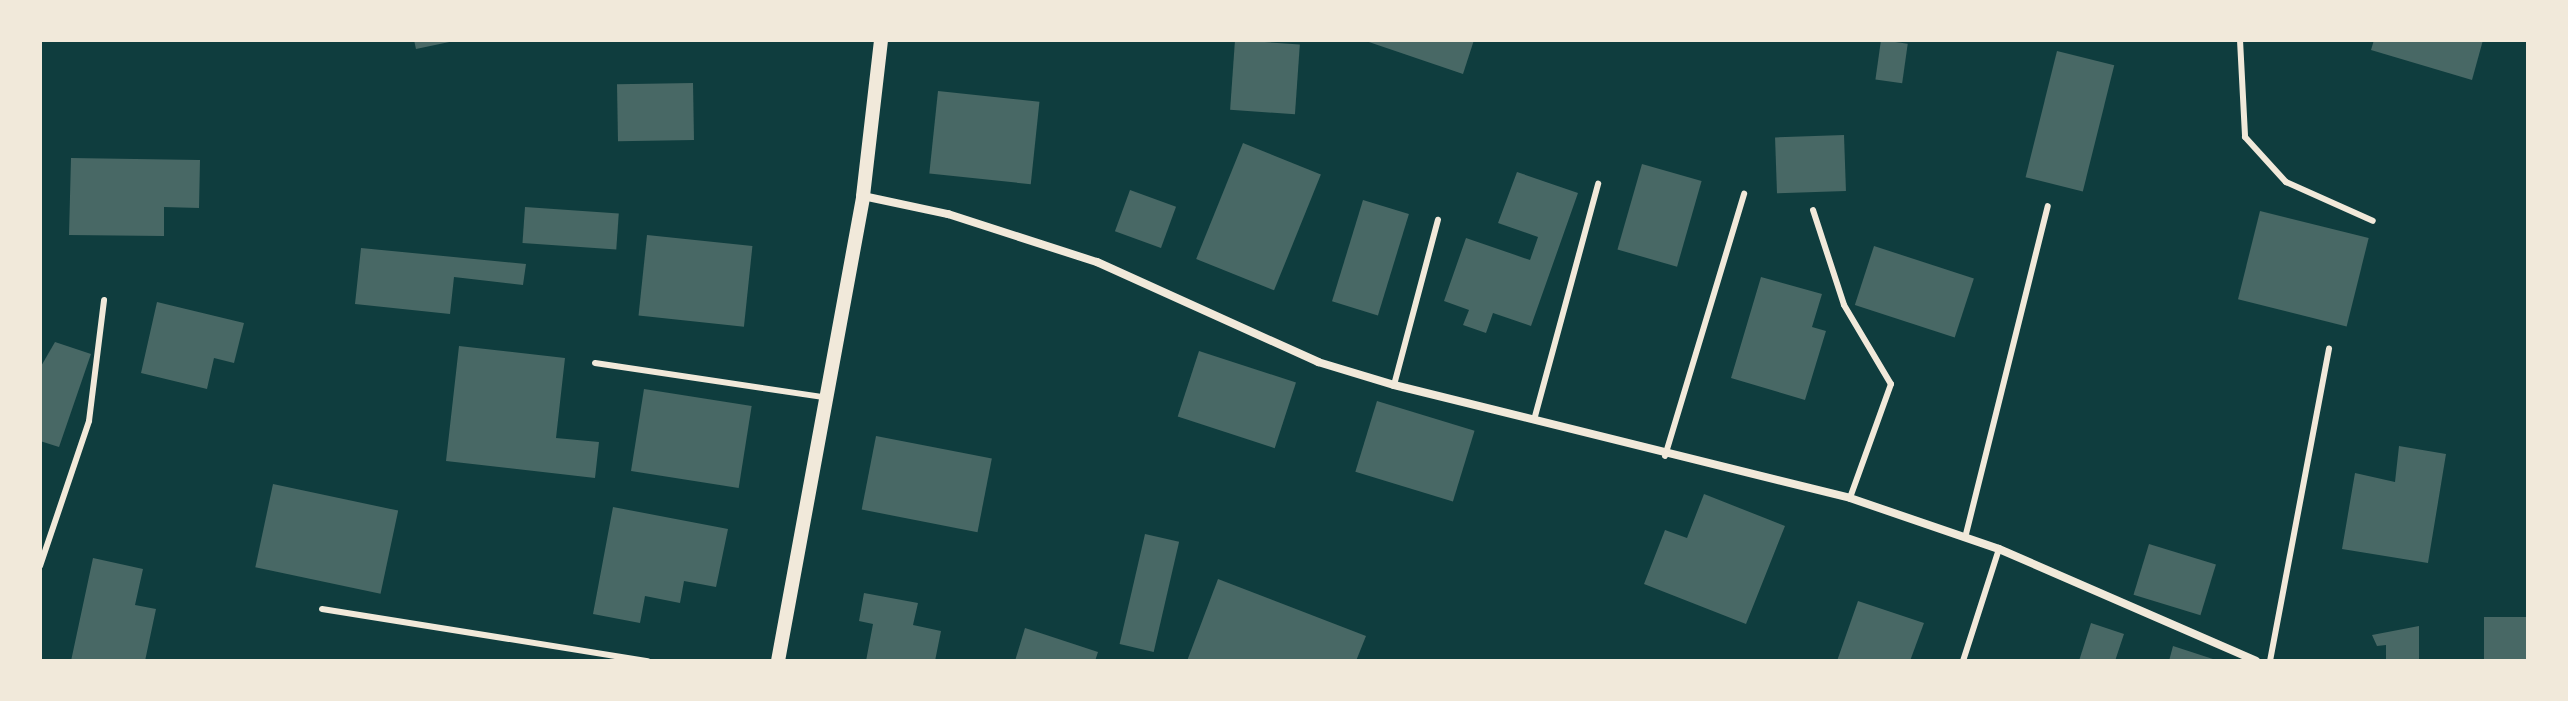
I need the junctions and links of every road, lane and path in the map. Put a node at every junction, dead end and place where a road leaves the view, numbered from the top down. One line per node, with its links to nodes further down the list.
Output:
1 (881, 40): 5 (street)
2 (2240, 40): 9 (lane)
3 (1598, 184): 15 (lane)
4 (1744, 194): 16 (lane)
5 (863, 196): 13 (street); 14 (street)
6 (2048, 206): 18 (lane)
7 (1813, 210): 17 (lane)
8 (1438, 220): 13 (lane)
9 (2373, 221)
10 (104, 300): 20 (lane)
11 (2329, 349): 26 (lane)
12 (595, 363): 14 (lane)
13 (1394, 385): 15 (street)
14 (823, 397): 23 (street)
15 (1534, 422): 16 (street)
16 (1665, 456): 17 (street)
17 (1850, 498): 18 (street)
18 (1965, 538): 19 (street)
19 (1999, 549): 24 (lane); 25 (street)
20 (40, 566)
21 (322, 609): 22 (lane)
22 (648, 661)
23 (778, 661)
24 (1963, 661)
25 (2256, 661)
26 (2270, 661)

